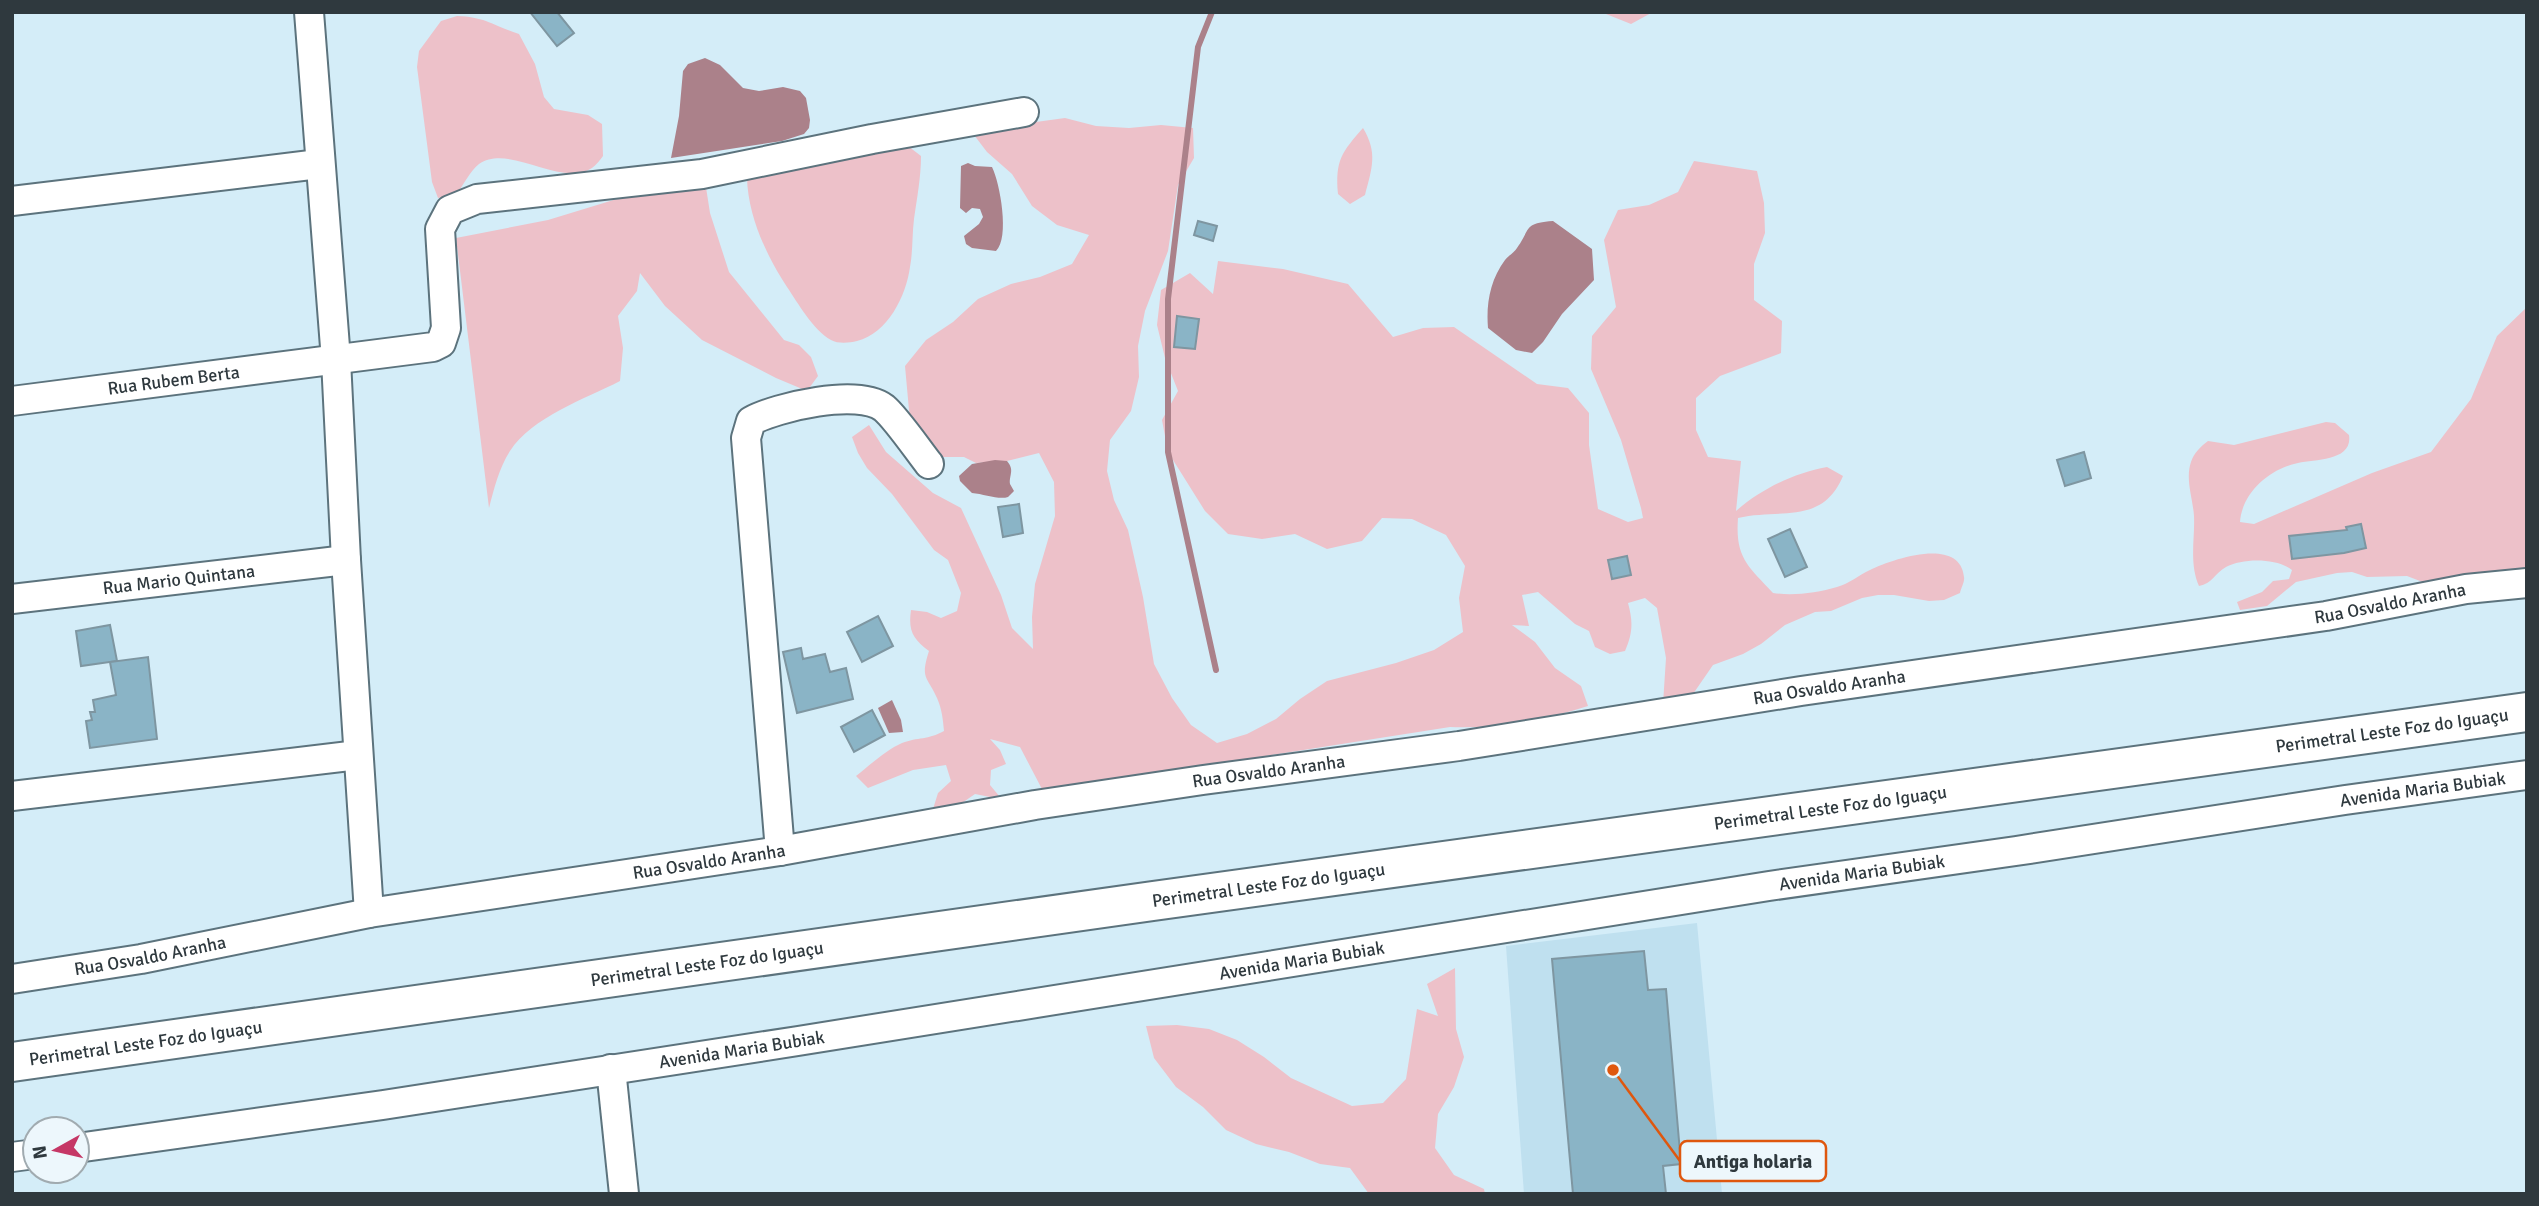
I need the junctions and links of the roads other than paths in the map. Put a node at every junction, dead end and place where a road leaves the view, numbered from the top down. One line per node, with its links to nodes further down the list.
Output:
1 (309, 12): 3 (street)
2 (1024, 112): 5 (street, Rua Rubem Berta)
3 (319, 164): 4 (street); 5 (street)
4 (12, 201)
5 (336, 360): 6 (street, Rua Rubem Berta); 8 (street)
6 (12, 401)
7 (929, 464): 15 (street)
8 (346, 561): 10 (street, Rua Mario Quintana); 12 (street)
9 (2527, 583): 15 (street, Rua Osvaldo Aranha)
10 (12, 599)
11 (2527, 712): 18 (highway, Perimetral Leste Foz do Iguaçu)
12 (358, 755): 14 (street); 16 (street)
13 (2527, 775): 19 (street, Avenida Maria Bubiak)
14 (12, 796)
15 (780, 851): 16 (street, Rua Osvaldo Aranha)
16 (369, 913): 17 (street, Rua Osvaldo Aranha)
17 (12, 979)
18 (12, 1062)
19 (611, 1069): 20 (street, Avenida Maria Bubiak); 21 (street)
20 (91, 1146)
21 (624, 1194)

